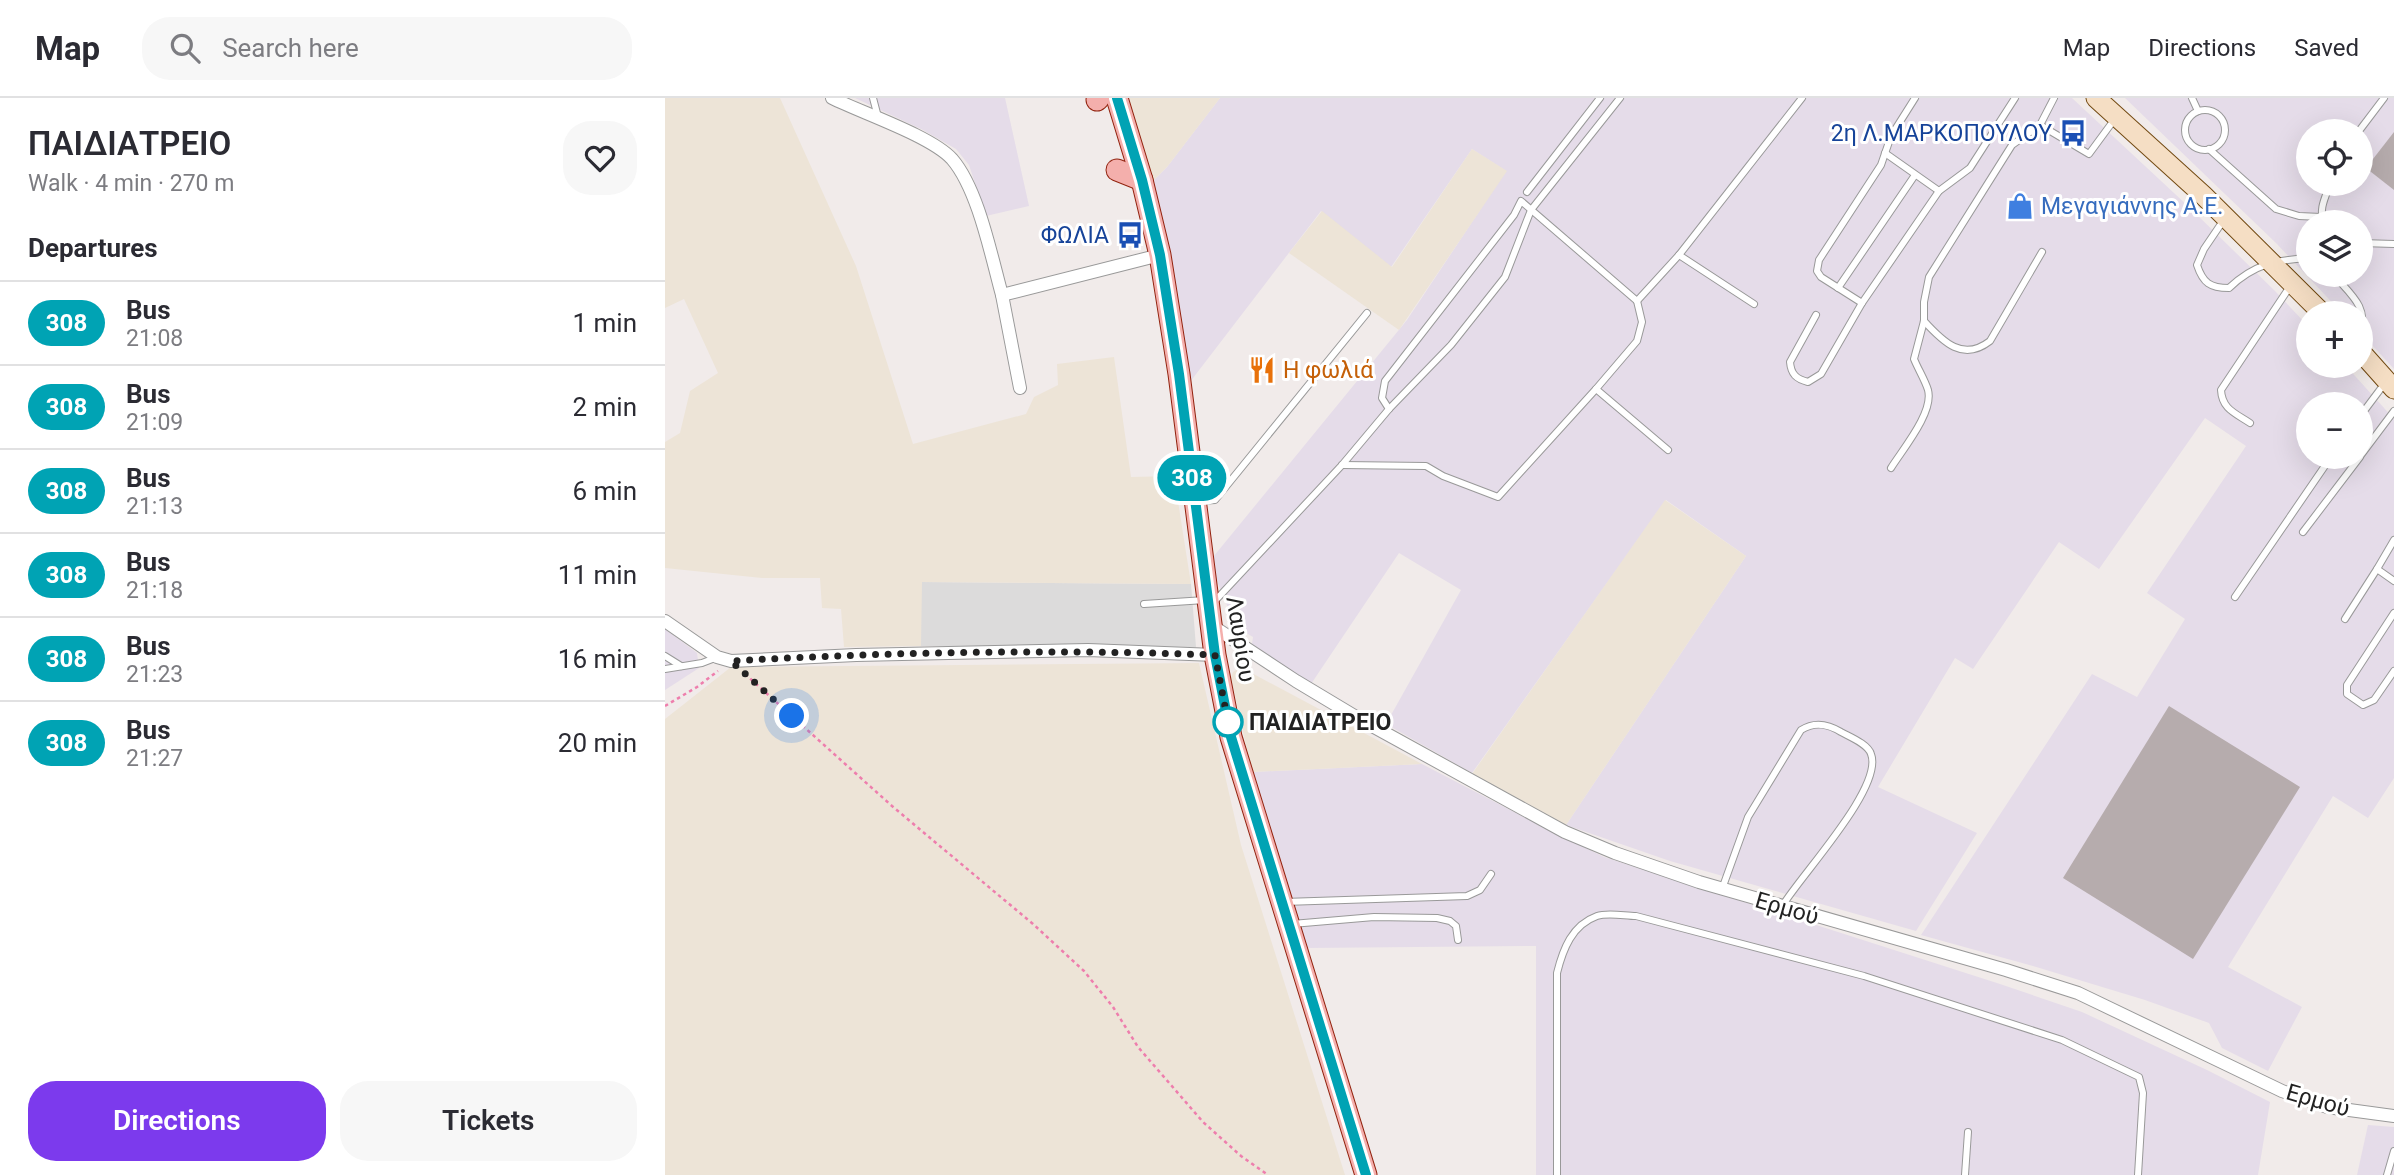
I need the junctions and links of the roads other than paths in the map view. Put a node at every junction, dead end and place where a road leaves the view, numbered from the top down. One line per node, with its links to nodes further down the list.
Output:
1 (832, 98): 15 (street)
2 (873, 98): 15 (lane)
3 (1600, 98): 17 (lane)
4 (1621, 98): 19 (lane)
5 (1802, 98): 34 (lane)
6 (1915, 98): 21 (lane)
7 (2015, 98): 25 (lane)
8 (2054, 98): 18 (lane)
9 (2097, 98): 14 (main road)
10 (2192, 98): 13 (lane)
11 (2384, 98): 16 (lane)
12 (1104, 99): 24 (main road, Λαυρίου)
13 (2198, 111): 20 (lane); 20 (lane)
14 (2117, 116): 18 (lane); 29 (main road)
15 (878, 119): 40 (street)
16 (2368, 119)
17 (1581, 122): 19 (lane); 26 (lane)
18 (2040, 125): 48 (lane)
19 (1594, 131): 27 (lane)
20 (2209, 149): 28 (lane)
21 (1885, 153): 23 (lane); 39 (lane)
22 (1117, 170): 24 (main road)
23 (1915, 175): 25 (lane); 39 (lane)
24 (1142, 180): 33 (main road, Λαυρίου)
25 (1939, 191): 44 (lane)
26 (1527, 192)
27 (1531, 210): 41 (lane); 54 (lane); 54 (lane)
28 (2296, 215)
29 (2226, 218): 36 (main road); 36 (lane)
30 (2373, 243): 31 (lane)
31 (2394, 244)
32 (2042, 252): 48 (lane)
33 (1160, 255): 40 (street); 63 (main road, Λαυρίου)
34 (1679, 255): 41 (lane); 45 (lane)
35 (2296, 259): 36 (lane)
36 (2270, 261): 37 (main road)
37 (2292, 284): 42 (main road); 56 (lane)
38 (2345, 287): 43 (lane)
39 (1838, 288): 44 (lane)
40 (1002, 295): 51 (street)
41 (1637, 300): 52 (lane)
42 (2310, 301)
43 (2357, 301)
44 (1862, 303): 47 (lane)
45 (1754, 304)
46 (1367, 313): 63 (lane)
47 (1816, 315)
48 (1924, 321): 60 (lane)
49 (2373, 366): 50 (main road)
50 (2390, 385): 53 (lane)
51 (1020, 388)
52 (1597, 389): 58 (lane); 59 (lane)
53 (2373, 403)
54 (1389, 409): 59 (lane)
55 (2394, 411): 57 (lane)
56 (2250, 423)
57 (2373, 439)
58 (1668, 450)
59 (1342, 465): 70 (lane)
60 (1891, 468)
61 (2323, 469): 68 (lane)
62 (2350, 469): 64 (lane)
63 (1195, 502): 70 (main road, Λαυρίου)
64 (2303, 532)
65 (2394, 540): 66 (lane)
66 (2377, 569): 67 (lane); 72 (lane)
67 (2394, 581)
68 (2235, 597)
69 (1145, 604): 70 (lane)
70 (1209, 610): 74 (main road, Λαυρίου); 81 (street, Ερμού)
71 (2394, 612): 79 (lane)
72 (2345, 619)
73 (665, 621): 76 (street)
74 (1215, 655): 76 (street); 82 (main road, Λαυρίου)
75 (665, 656): 77 (lane)
76 (717, 657): 77 (lane)
77 (681, 666): 78 (lane)
78 (665, 669)
79 (2394, 671)
80 (1491, 874): 82 (lane)
81 (1722, 889): 83 (street, Ερμού); 83 (lane)
82 (1282, 902): 84 (main road, Λαυρίου)
83 (1781, 906): 86 (street, Ερμού)
84 (1290, 924): 85 (lane); 89 (main road, Λαυρίου)
85 (1458, 940)
86 (2394, 1116)
87 (1968, 1132): 91 (lane)
88 (2394, 1151): 93 (lane)
89 (1366, 1175)
90 (1557, 1175): 92 (lane)
91 (1965, 1175)
92 (2138, 1175)
93 (2387, 1175)

